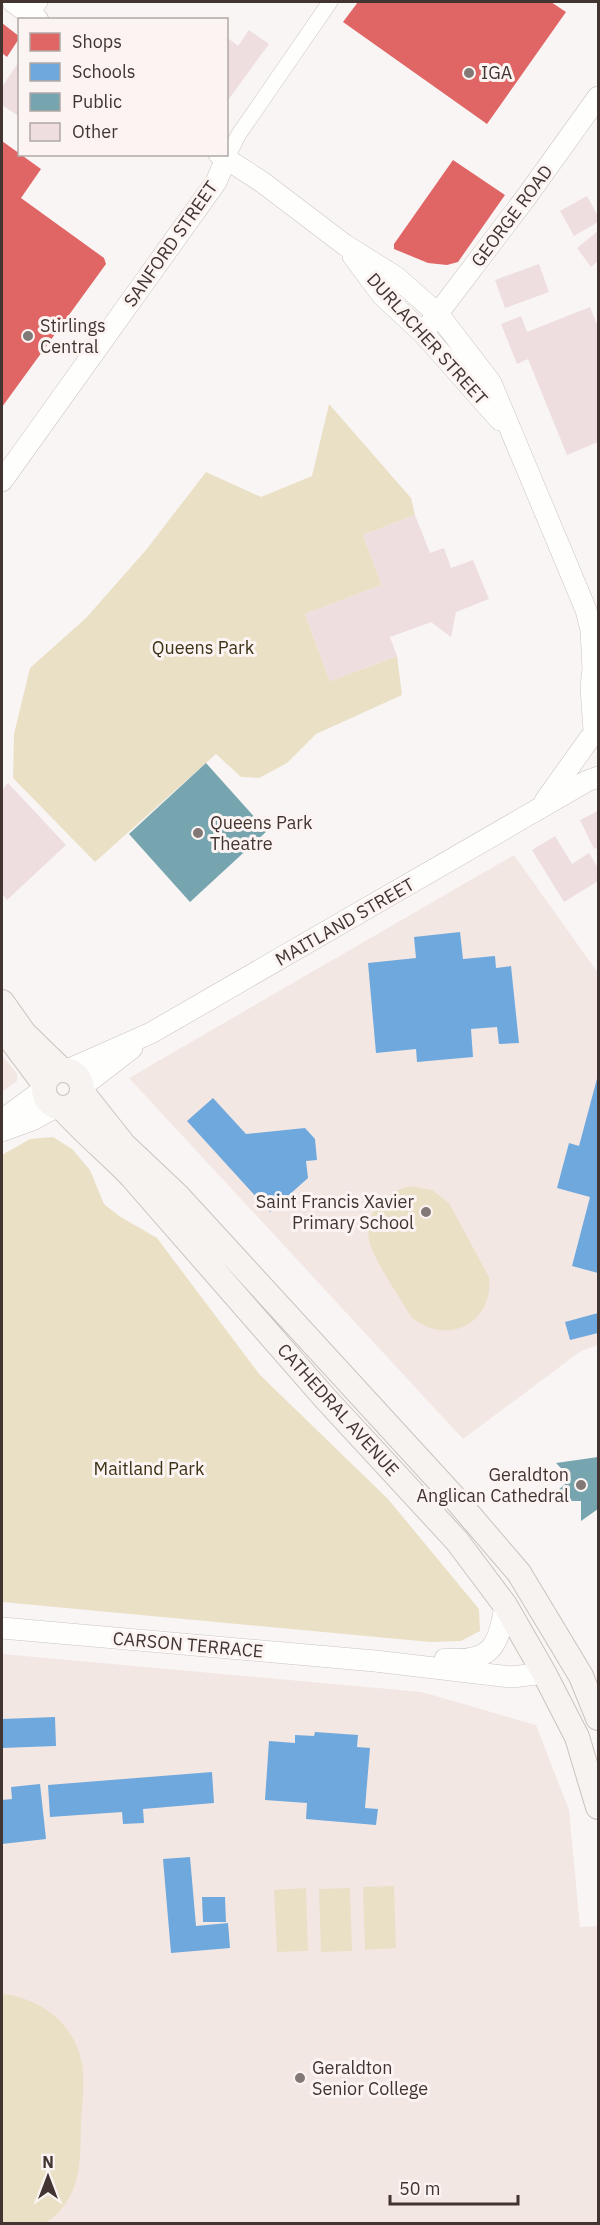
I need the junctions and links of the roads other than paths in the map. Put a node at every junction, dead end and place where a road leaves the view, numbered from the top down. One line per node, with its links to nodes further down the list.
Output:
1 (14, 2): 3 (main road)
2 (330, 2): 5 (street, SANFORD STREET)
3 (37, 12)
4 (598, 97): 8 (main road, GEORGE ROAD)
5 (228, 150)
6 (223, 157): 7 (main road, DURLACHER STREET); 11 (main road, SANFORD STREET)
7 (345, 245): 8 (main road, DURLACHER STREET); 9 (main road, DURLACHER STREET)
8 (438, 314): 9 (main road, GEORGE ROAD); 10 (main road, DURLACHER STREET)
9 (423, 333): 10 (main road, DURLACHER STREET)
10 (511, 432): 12 (main road, DURLACHER STREET)
11 (2, 481)
12 (596, 674): 13 (main road, DURLACHER STREET)
13 (594, 732): 14 (main road, DURLACHER STREET); 16 (main road, MAITLAND STREET)
14 (598, 768)
15 (598, 777): 16 (main road, MAITLAND STREET)
16 (539, 809): 19 (main road, MAITLAND STREET)
17 (2, 1002): 19 (main road, CATHEDRAL AVENUE)
18 (2, 1028): 19 (main road, CATHEDRAL AVENUE)
19 (62, 1088): 20 (main road, MAITLAND STREET); 21 (main road, MAITLAND STREET); 22 (main road, CATHEDRAL AVENUE); 23 (main road, CATHEDRAL AVENUE)
20 (2, 1120)
21 (2, 1131)
22 (453, 1496): 23 (main road); 24 (main road, CATHEDRAL AVENUE)
23 (431, 1512): 25 (main road, CATHEDRAL AVENUE)
24 (519, 1573): 28 (main road); 29 (main road, CATHEDRAL AVENUE)
25 (505, 1605): 27 (main road, CARSON TERRACE); 28 (main road, CATHEDRAL AVENUE)
26 (2, 1628): 27 (main road, CARSON TERRACE)
27 (375, 1661): 28 (main road, CARSON TERRACE)
28 (544, 1672): 31 (main road, CATHEDRAL AVENUE)
29 (590, 1676): 30 (main road, CATHEDRAL AVENUE)
30 (598, 1718)
31 (598, 1807)

